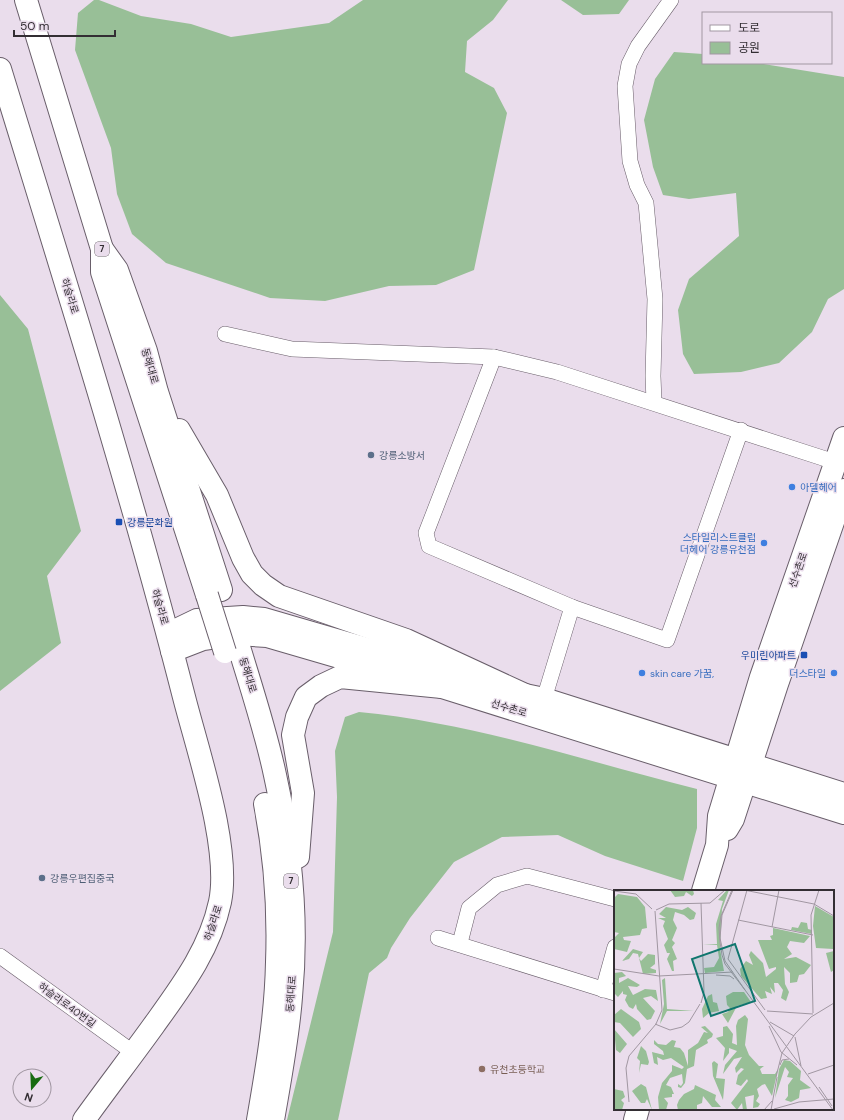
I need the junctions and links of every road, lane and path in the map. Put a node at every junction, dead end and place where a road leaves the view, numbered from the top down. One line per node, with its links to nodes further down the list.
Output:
1 (26, 0): 4 (street, 동해대로 / 7)
2 (671, 0): 8 (street)
3 (0, 69): 15 (street, 하슬라로)
4 (102, 249): 7 (street, 동해대로 / 7); 13 (street, 동해대로 / 7)
5 (225, 334): 6 (street)
6 (494, 357): 8 (street); 14 (street)
7 (157, 392): 13 (street, 동해대로 / 7); 18 (street)
8 (654, 402): 9 (street)
9 (741, 430): 11 (street); 14 (street)
10 (844, 438): 11 (street, 선수촌로)
11 (839, 464): 19 (street, 선수촌로)
12 (844, 490): 19 (street, 선수촌로)
13 (214, 592): 16 (street, 동해대로 / 7, bridge)
14 (572, 607): 18 (street)
15 (170, 642): 17 (street, 선수촌로); 18 (street, 선수촌로); 30 (street, 하슬라로)
16 (232, 650): 24 (street, 동해대로 / 7); 33 (street, 동해대로 / 7)
17 (442, 687): 19 (street, 선수촌로); 24 (street)
18 (535, 697): 19 (street, 선수촌로)
19 (741, 771): 20 (street); 21 (street); 22 (street)
20 (844, 794)
21 (844, 813)
22 (703, 890)
23 (614, 899): 26 (street)
24 (293, 920): 34 (street, 동해대로 / 7)
25 (438, 938): 26 (street)
26 (460, 943): 29 (street)
27 (614, 954): 29 (street)
28 (0, 956): 30 (street, 하슬라로40번길)
29 (609, 992)
30 (134, 1053): 32 (street, 하슬라로)
31 (638, 1110): 35 (street)
32 (84, 1120)
33 (258, 1120)
34 (273, 1120)
35 (635, 1120)

